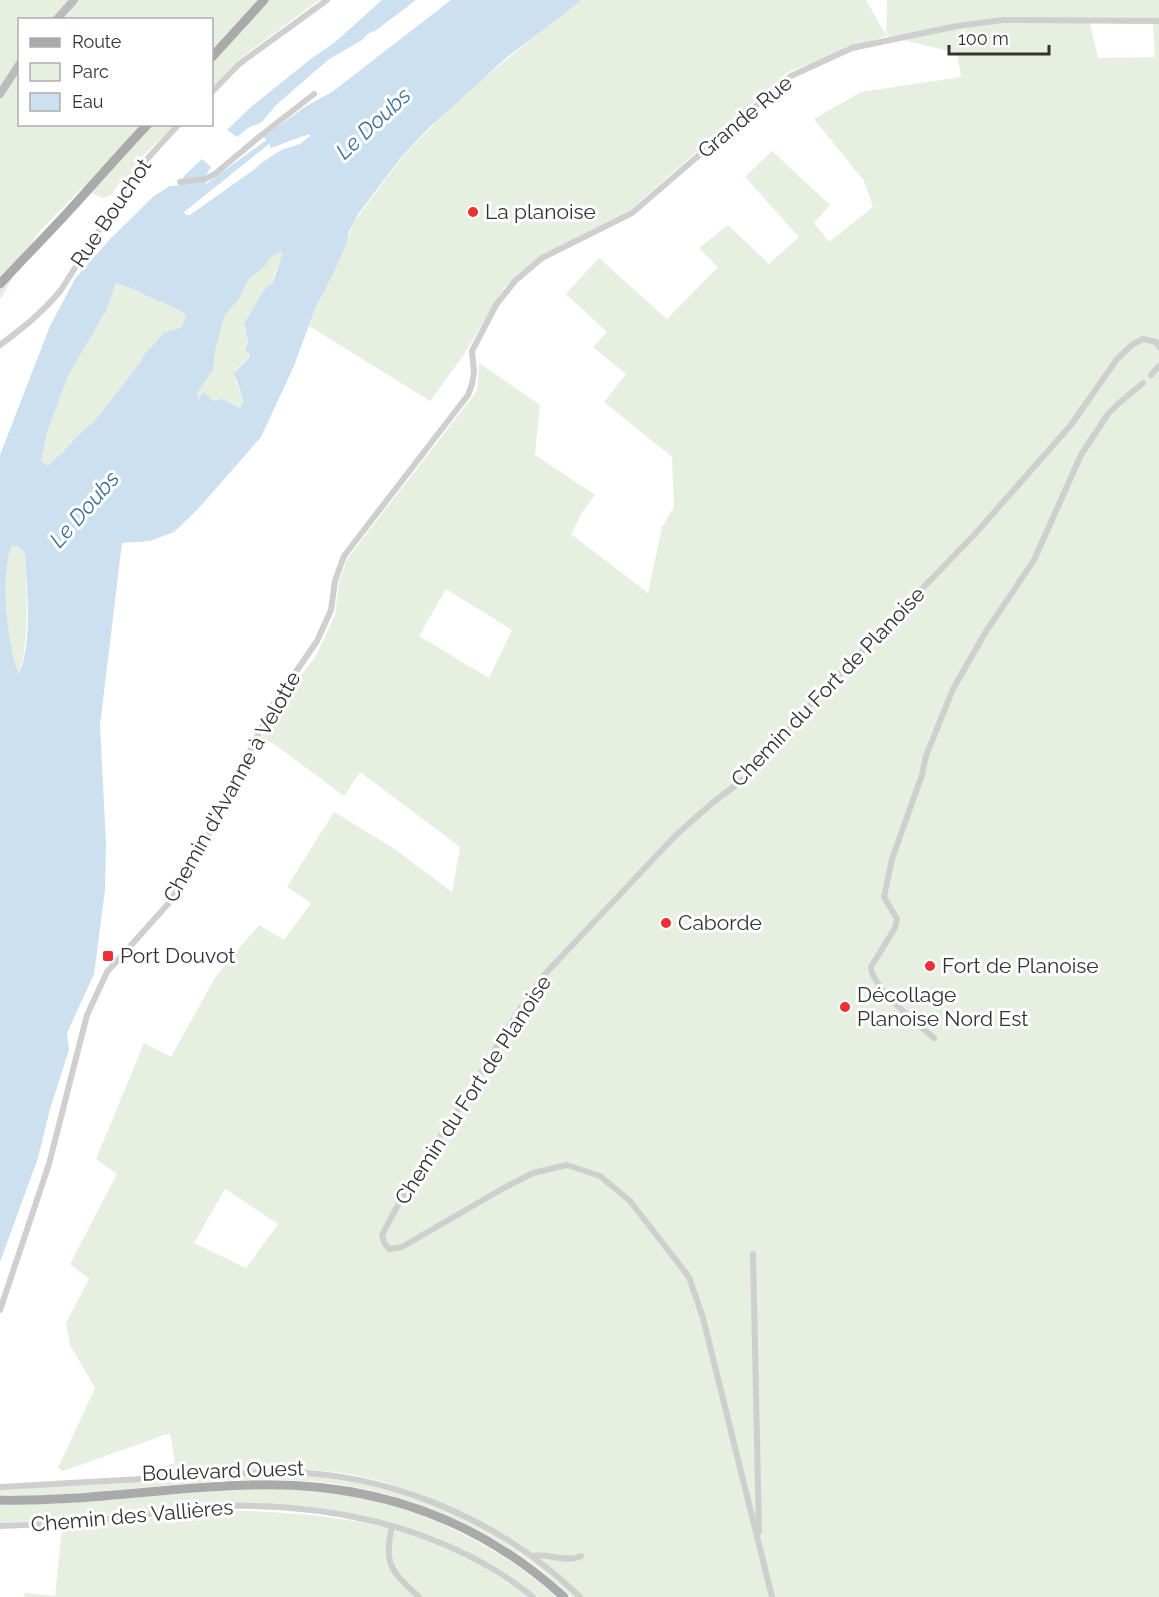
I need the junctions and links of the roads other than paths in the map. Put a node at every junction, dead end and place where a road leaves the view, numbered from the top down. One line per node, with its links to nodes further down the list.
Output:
1 (74, 0): 4 (street)
2 (264, 0): 6 (main road)
3 (327, 0): 8 (street)
4 (58, 18)
5 (1159, 21): 17 (street, Grande Rue)
6 (213, 56)
7 (18, 66): 9 (street)
8 (213, 91)
9 (0, 94)
10 (314, 94): 13 (street)
11 (146, 126): 14 (main road)
12 (177, 126): 15 (street, Rue Bouchot)
13 (180, 182)
14 (0, 284)
15 (0, 345)
16 (1159, 347): 28 (street, Chemin du Fort de Planoise)
17 (472, 351): 23 (street, Chemin d'Avanne à Velotte)
18 (1159, 366): 19 (street)
19 (1151, 375)
20 (1143, 383): 21 (street)
21 (934, 1038)
22 (753, 1254): 28 (street)
23 (0, 1310)
24 (0, 1487): 29 (street, Chemin des Vallières)
25 (0, 1500): 33 (main road, Boulevard Ouest)
26 (0, 1526): 27 (street, Chemin des Vallières)
27 (392, 1526): 31 (street); 32 (street, Chemin des Vallières)
28 (759, 1545): 35 (street, Chemin du Fort de Planoise)
29 (532, 1556): 30 (street, Chemin des Vallières); 34 (street, Chemin des Vallières)
30 (581, 1556)
31 (419, 1597)
32 (533, 1597)
33 (564, 1597)
34 (580, 1597)
35 (772, 1597)

